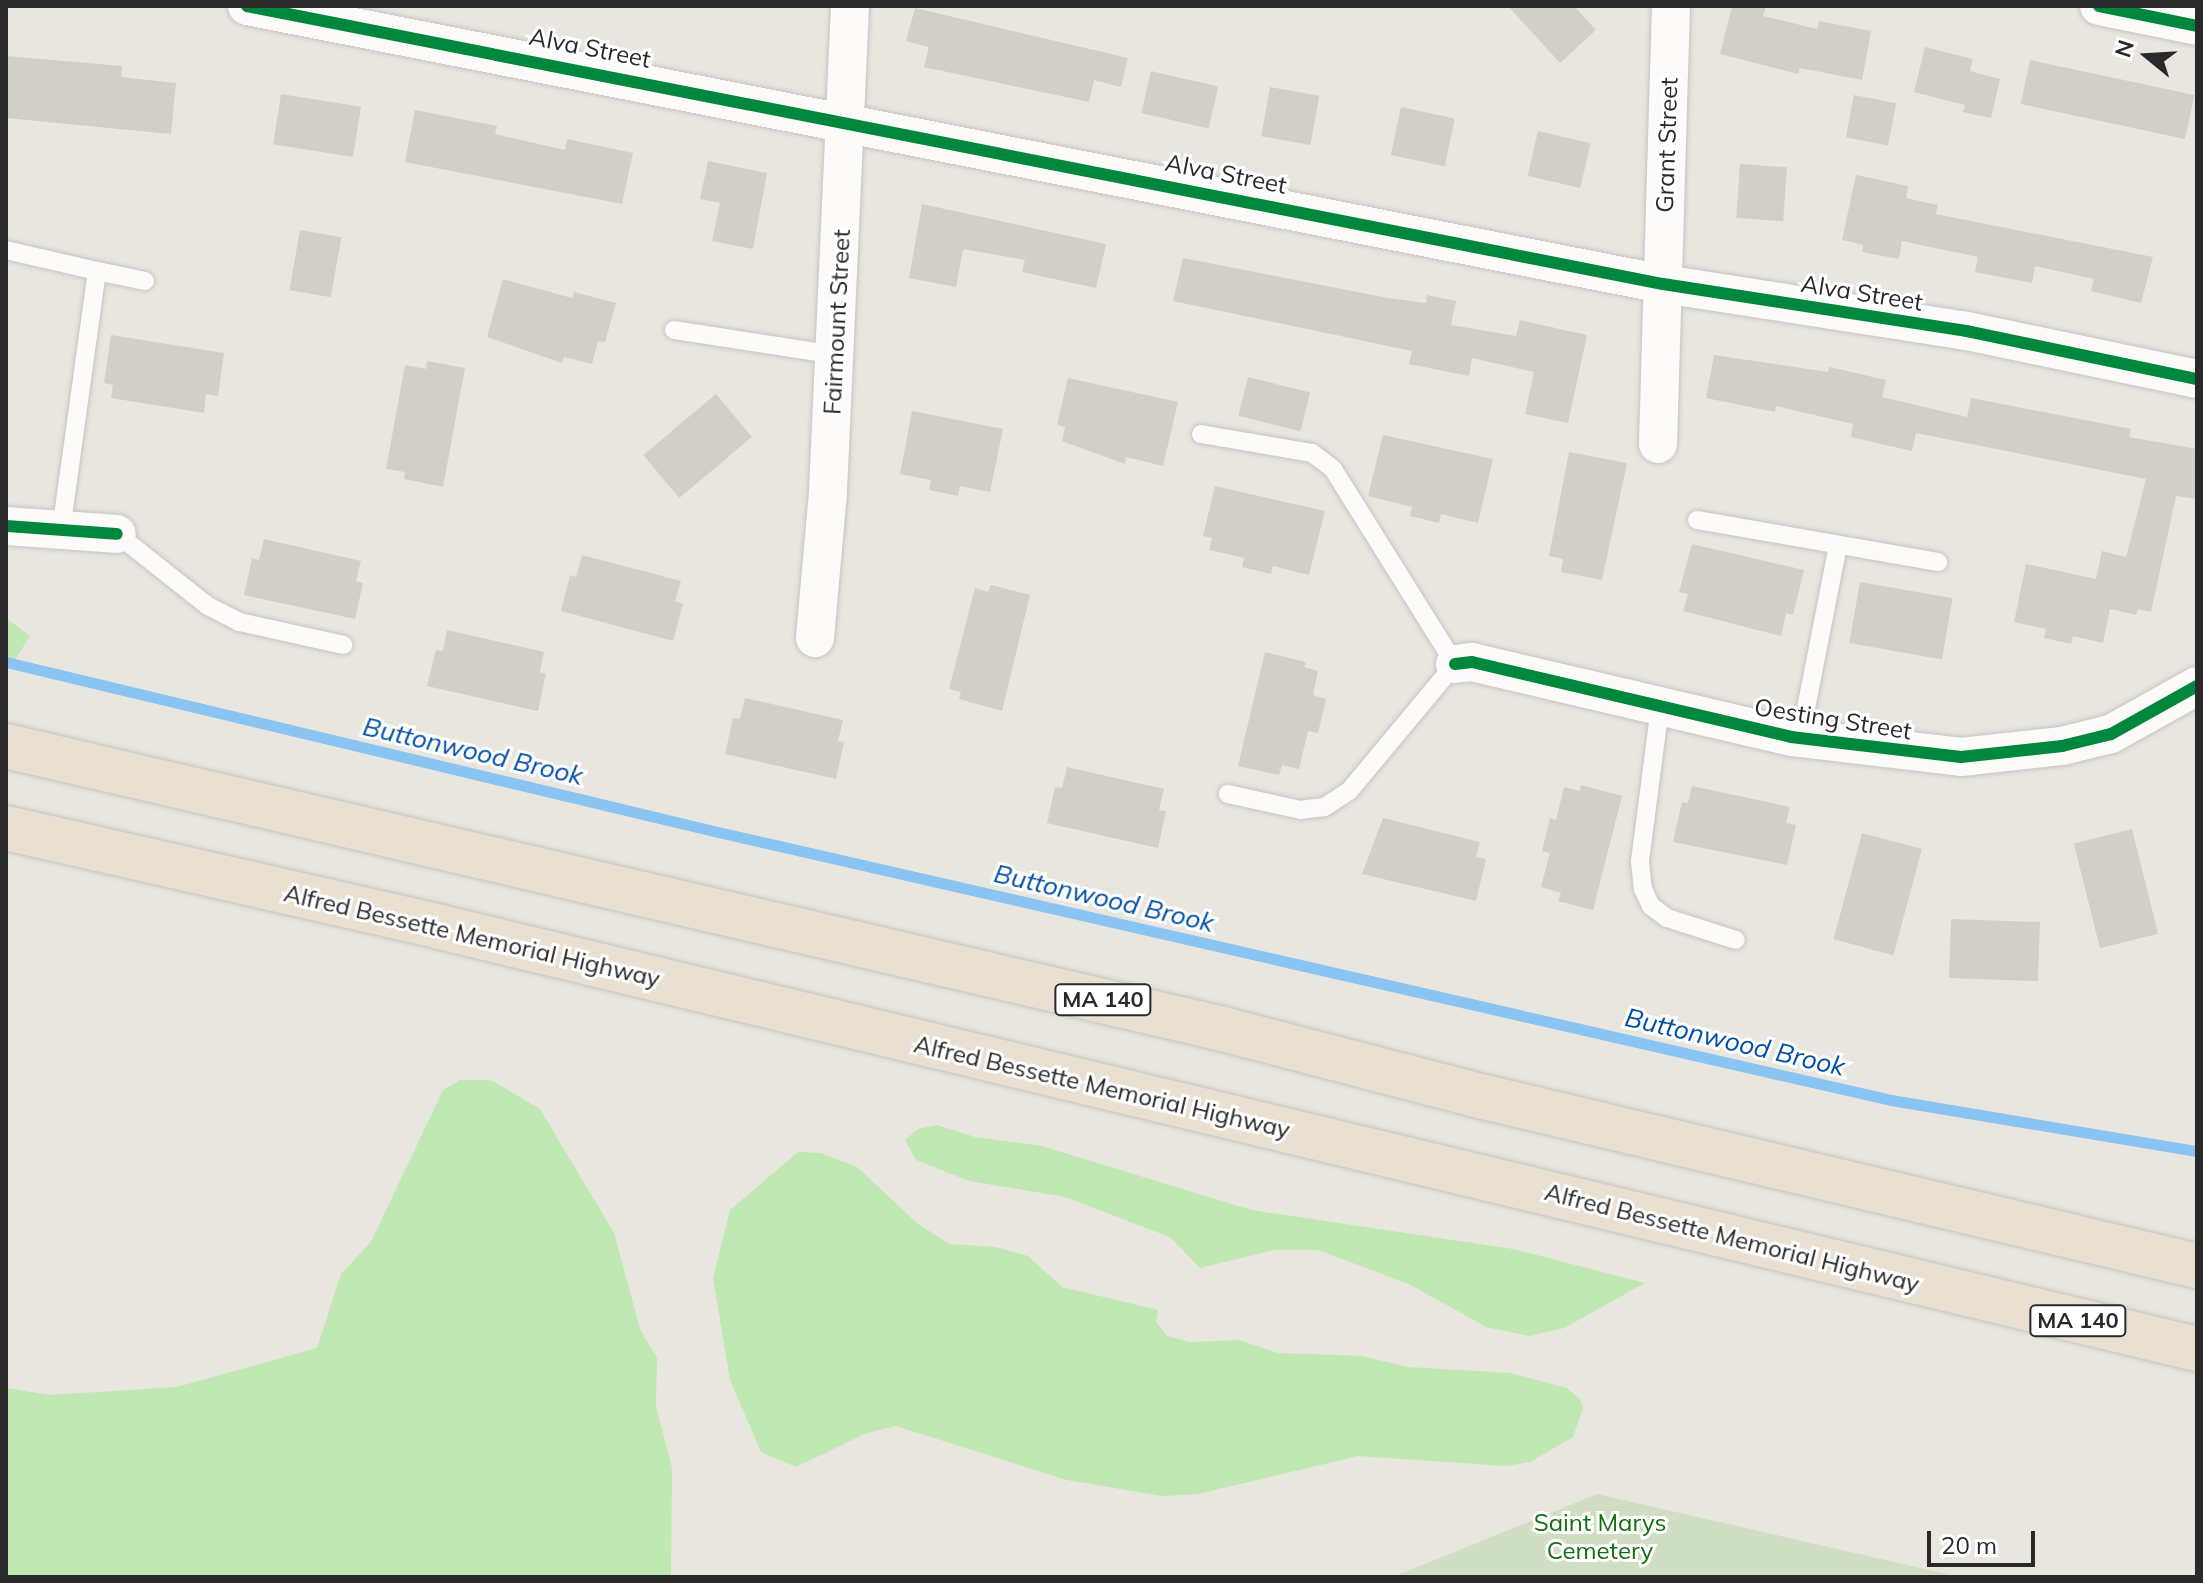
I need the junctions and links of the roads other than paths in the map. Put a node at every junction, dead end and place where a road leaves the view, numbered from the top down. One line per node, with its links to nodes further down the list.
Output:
1 (247, 6): 6 (street, Alva Street)
2 (850, 6): 6 (street, Fairmount Street)
3 (1671, 6): 10 (street, Grant Street)
4 (2099, 6): 5 (street)
5 (2197, 26)
6 (847, 121): 10 (street, Alva Street); 12 (street, Fairmount Street)
7 (6, 250): 8 (lane)
8 (97, 271): 9 (lane); 18 (lane)
9 (145, 281)
10 (1663, 284): 13 (street, Alva Street); 15 (street, Grant Street)
11 (674, 330): 12 (lane)
12 (836, 355): 22 (street, Fairmount Street)
13 (2197, 379)
14 (1201, 434): 24 (lane)
15 (1658, 444)
16 (1697, 520): 20 (lane)
17 (6, 526): 18 (street)
18 (61, 531): 19 (street)
19 (117, 534): 23 (lane)
20 (1838, 545): 21 (lane); 27 (lane)
21 (1938, 562)
22 (815, 638)
23 (344, 645)
24 (1455, 664): 26 (street, Oesting Street); 29 (lane)
25 (2197, 686): 27 (street, Oesting Street)
26 (1660, 707): 27 (street, Oesting Street); 31 (lane)
27 (1800, 739)
28 (6, 746): 32 (highway, MA 140)
29 (1228, 794)
30 (6, 828): 33 (highway, Alfred Bessette Memorial Highway / MA 140)
31 (1736, 940)
32 (2185, 1261)
33 (2197, 1349)

